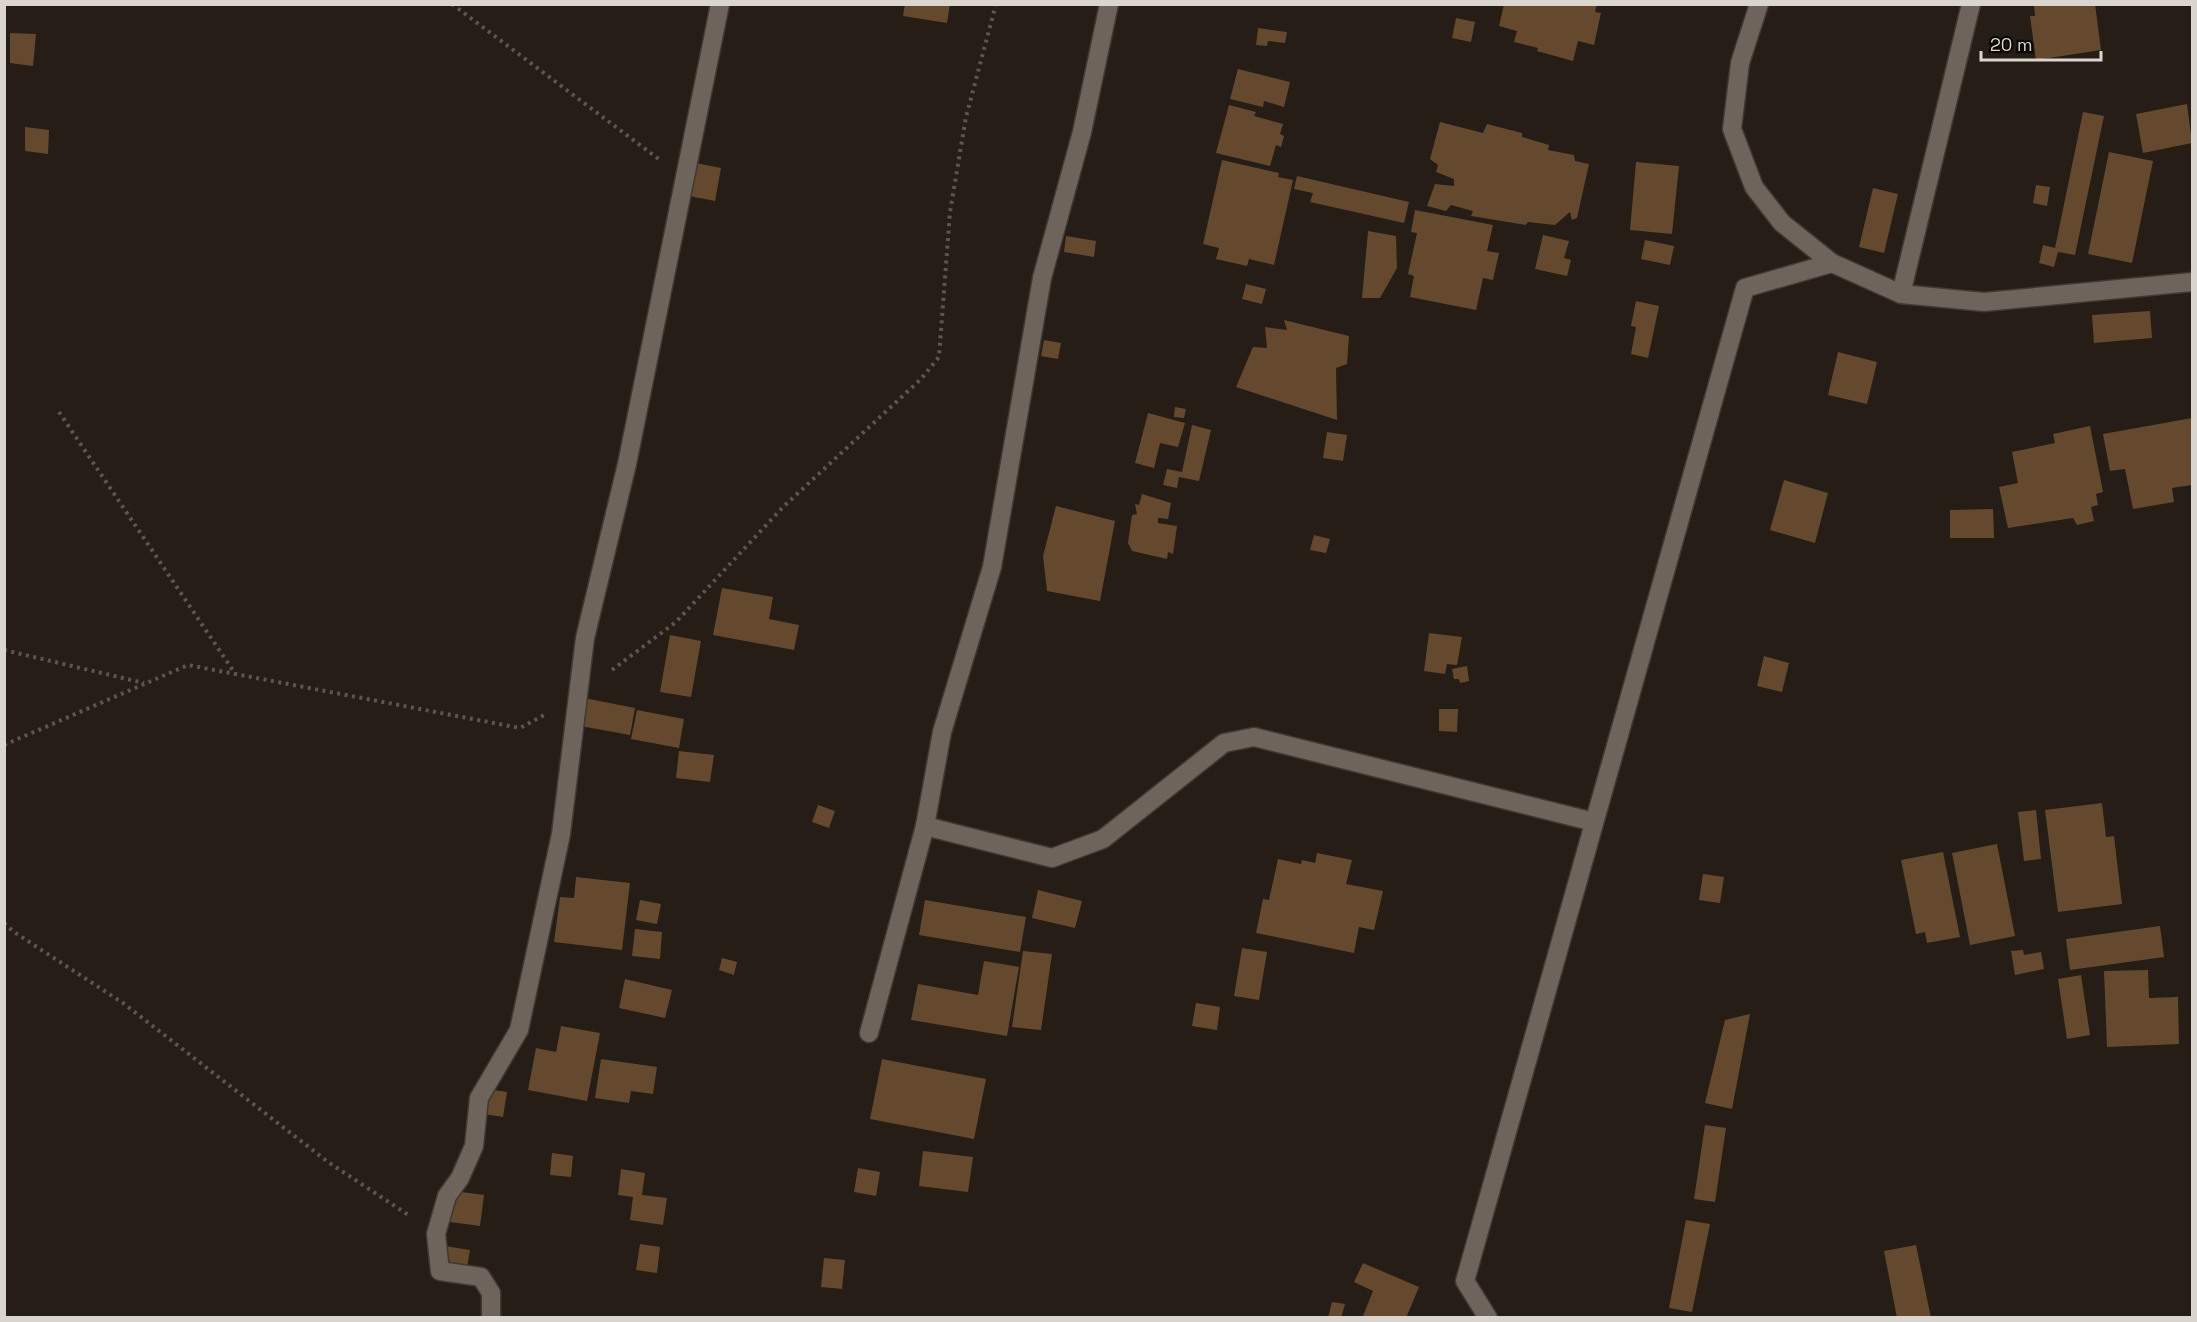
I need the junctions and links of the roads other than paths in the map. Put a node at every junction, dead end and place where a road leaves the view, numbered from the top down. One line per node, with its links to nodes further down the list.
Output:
1 (720, 4): 11 (street)
2 (1109, 4): 9 (street)
3 (1759, 4): 5 (street)
4 (1971, 4): 7 (street)
5 (1832, 263): 7 (street); 8 (street)
6 (2193, 282): 7 (street)
7 (1901, 294)
8 (1594, 822): 9 (street); 12 (street)
9 (925, 826): 10 (street)
10 (869, 1033)
11 (491, 1317)
12 (1488, 1317)

